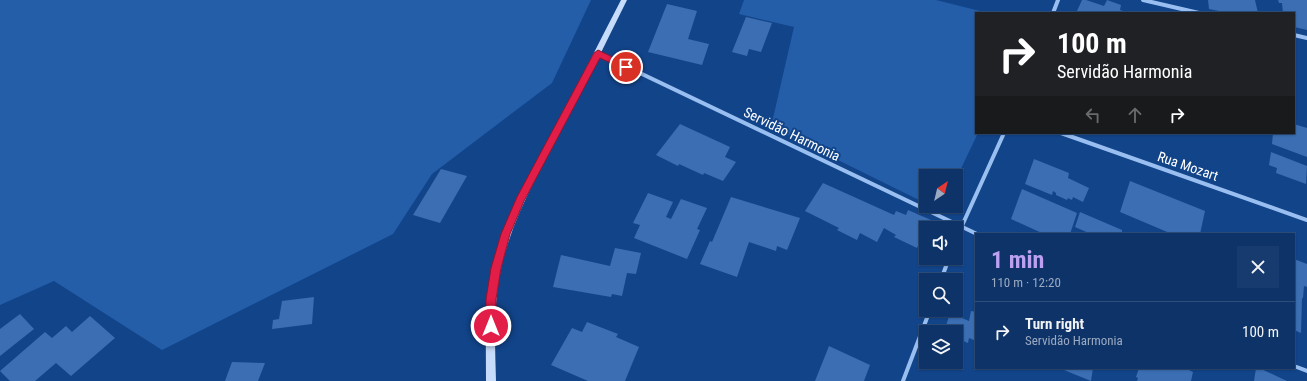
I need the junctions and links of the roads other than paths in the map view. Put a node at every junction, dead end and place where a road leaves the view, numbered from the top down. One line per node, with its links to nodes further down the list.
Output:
1 (624, 0): 8 (main road)
2 (1058, 0): 4 (street)
3 (1143, 0): 5 (street)
4 (1053, 12)
5 (1195, 12)
6 (1295, 35): 7 (street)
7 (1307, 38)
8 (598, 53): 12 (street, Servidão Harmonia); 19 (main road)
9 (1004, 134): 13 (street)
10 (1064, 134): 11 (street, Rua Mozart)
11 (1307, 220)
12 (948, 221)
13 (963, 223)
14 (963, 228): 15 (street, Servidão Harmonia)
15 (975, 233)
16 (927, 317): 20 (street)
17 (1295, 366): 18 (street)
18 (1307, 371)
19 (491, 381)
20 (903, 381)

